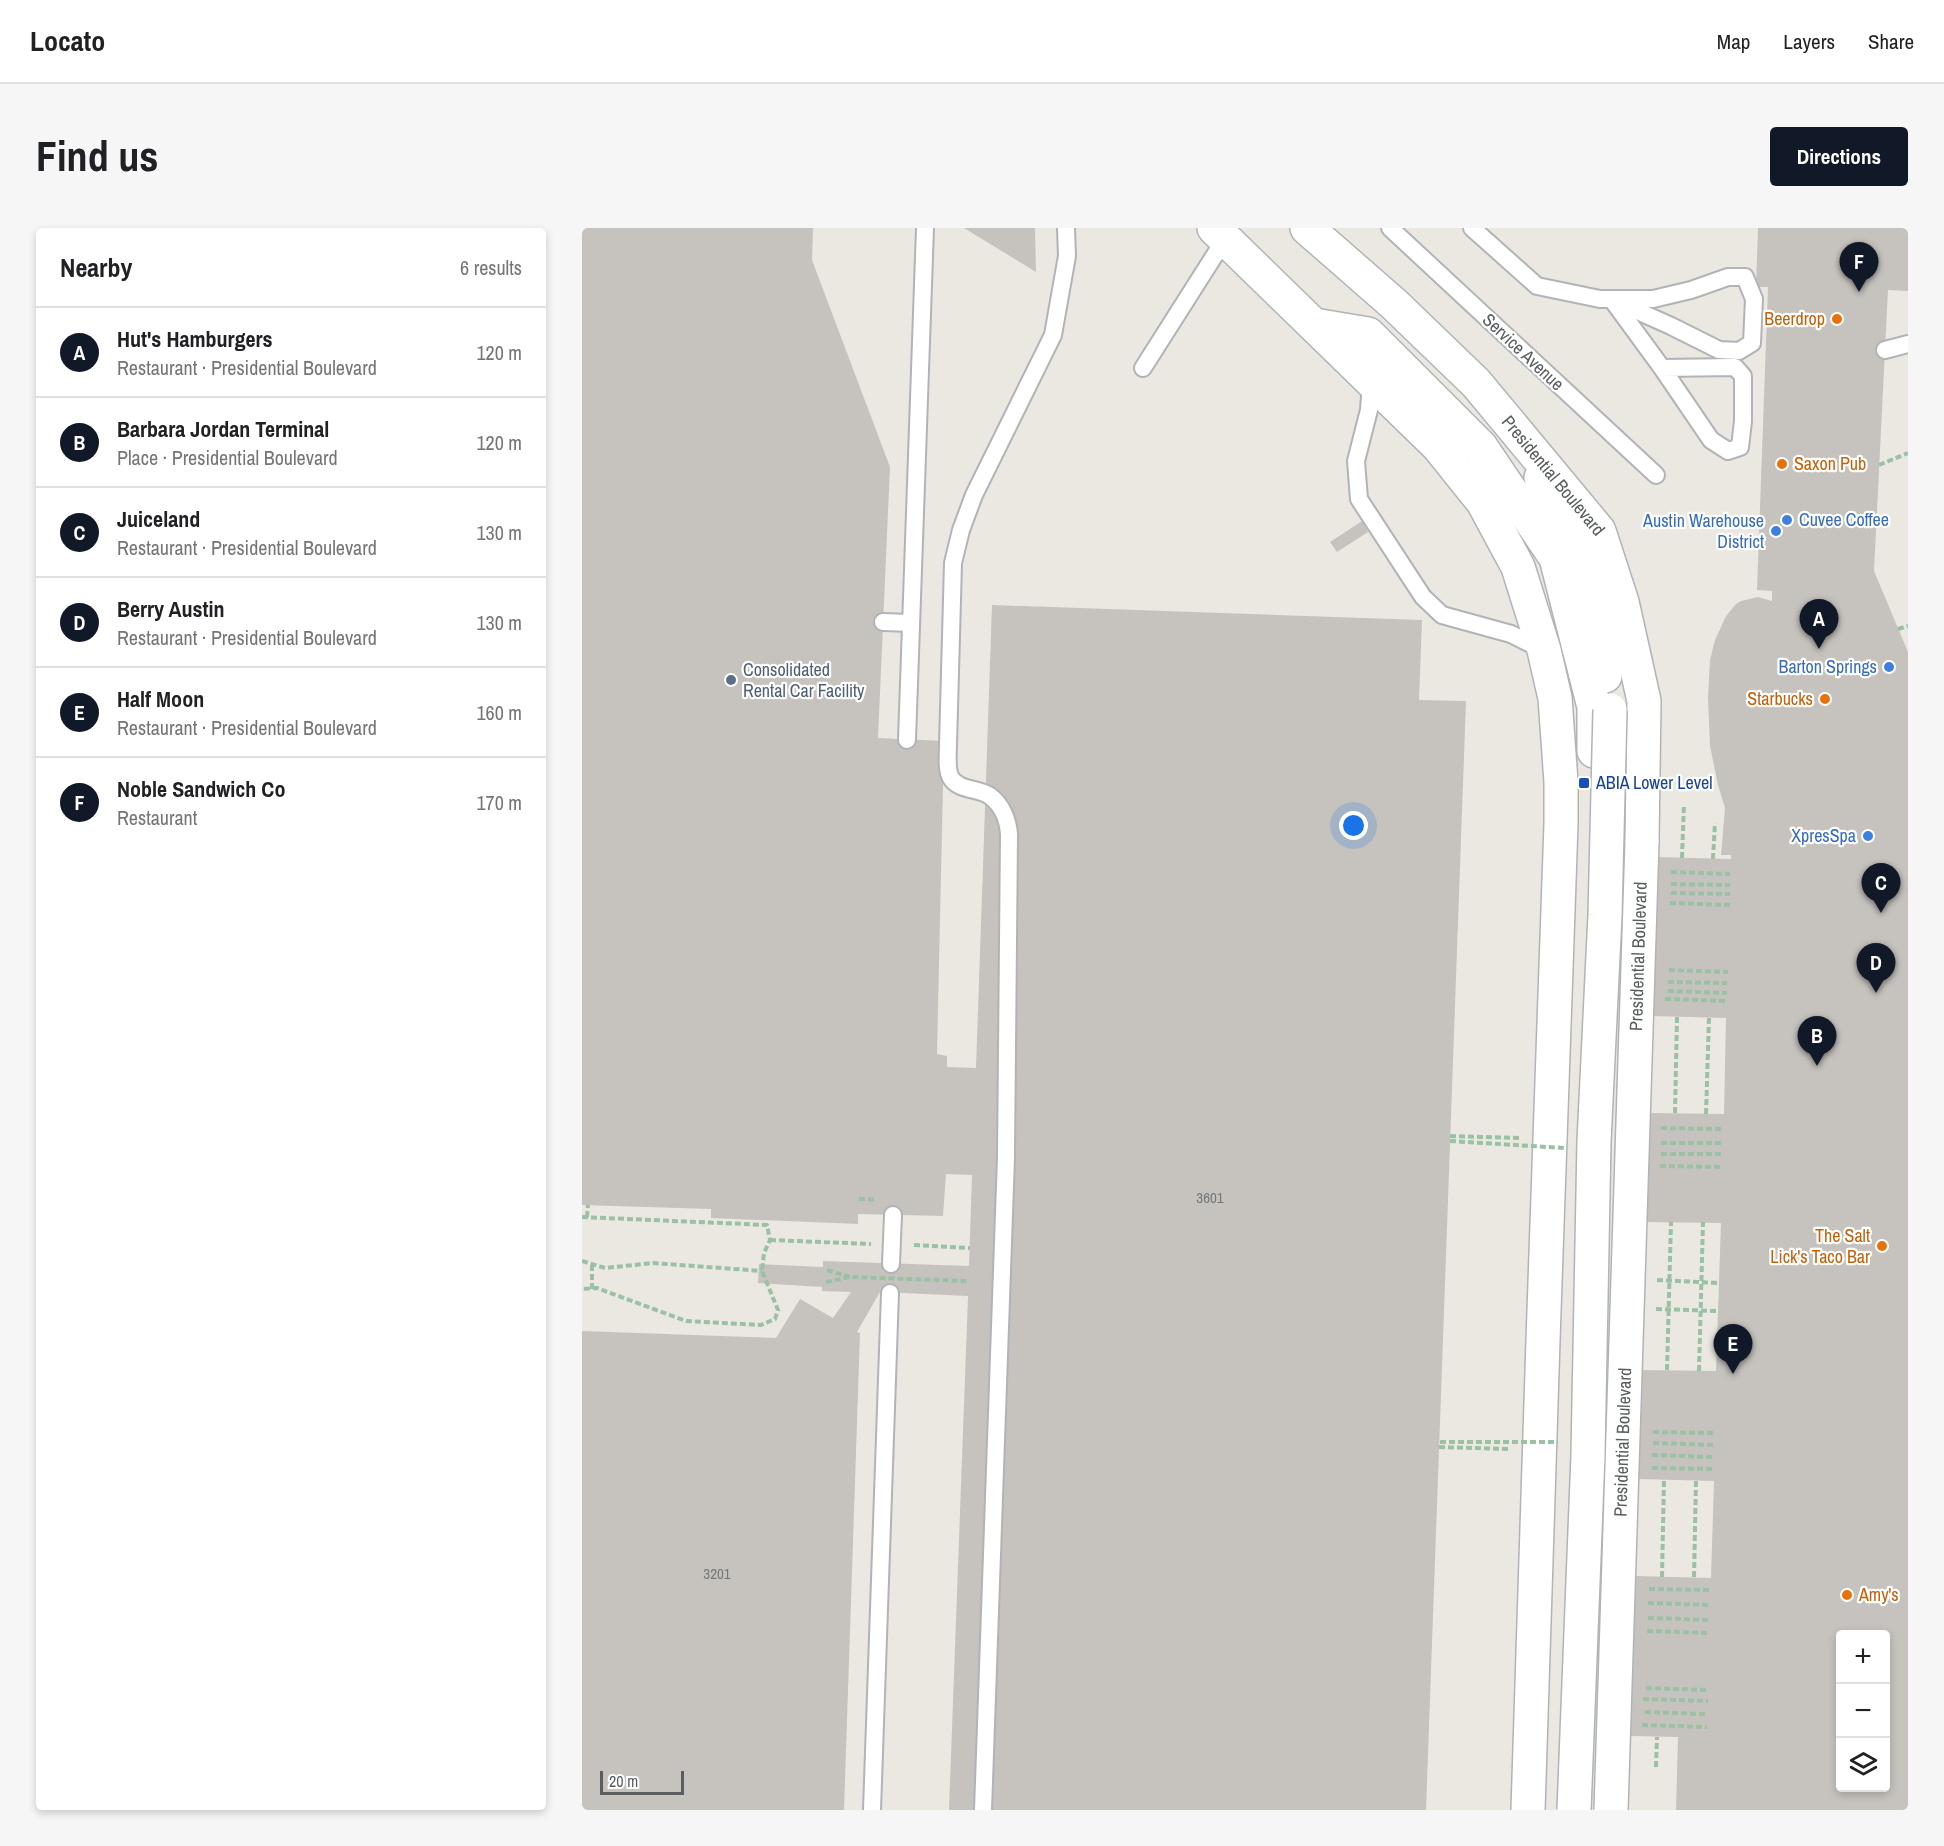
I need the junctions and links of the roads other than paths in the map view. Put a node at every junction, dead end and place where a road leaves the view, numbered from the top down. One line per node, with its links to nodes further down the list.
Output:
1 (925, 228): 17 (lane)
2 (1066, 228): 24 (lane)
3 (1307, 228): 14 (main road, Presidential Boulevard)
4 (1390, 228): 15 (lane, Service Avenue)
5 (1472, 228): 7 (lane)
6 (1220, 233): 8 (main road); 11 (lane)
7 (1613, 300): 7 (lane); 12 (lane)
8 (1314, 325): 13 (main road); 26 (main road)
9 (1908, 344): 10 (lane)
10 (1885, 350)
11 (1143, 368)
12 (1662, 368): 12 (lane)
13 (1371, 381): 18 (main road); 18 (lane)
14 (1525, 441): 27 (main road, bridge); 28 (main road, Presidential Boulevard, bridge)
15 (1656, 475)
16 (884, 622): 17 (lane)
17 (911, 623): 19 (lane)
18 (1544, 650): 25 (main road)
19 (907, 740)
20 (893, 1215): 21 (lane)
21 (891, 1264)
22 (890, 1293): 23 (lane)
23 (872, 1810)
24 (983, 1810)
25 (1528, 1810)
26 (1565, 1810)
27 (1574, 1810)
28 (1611, 1810)

